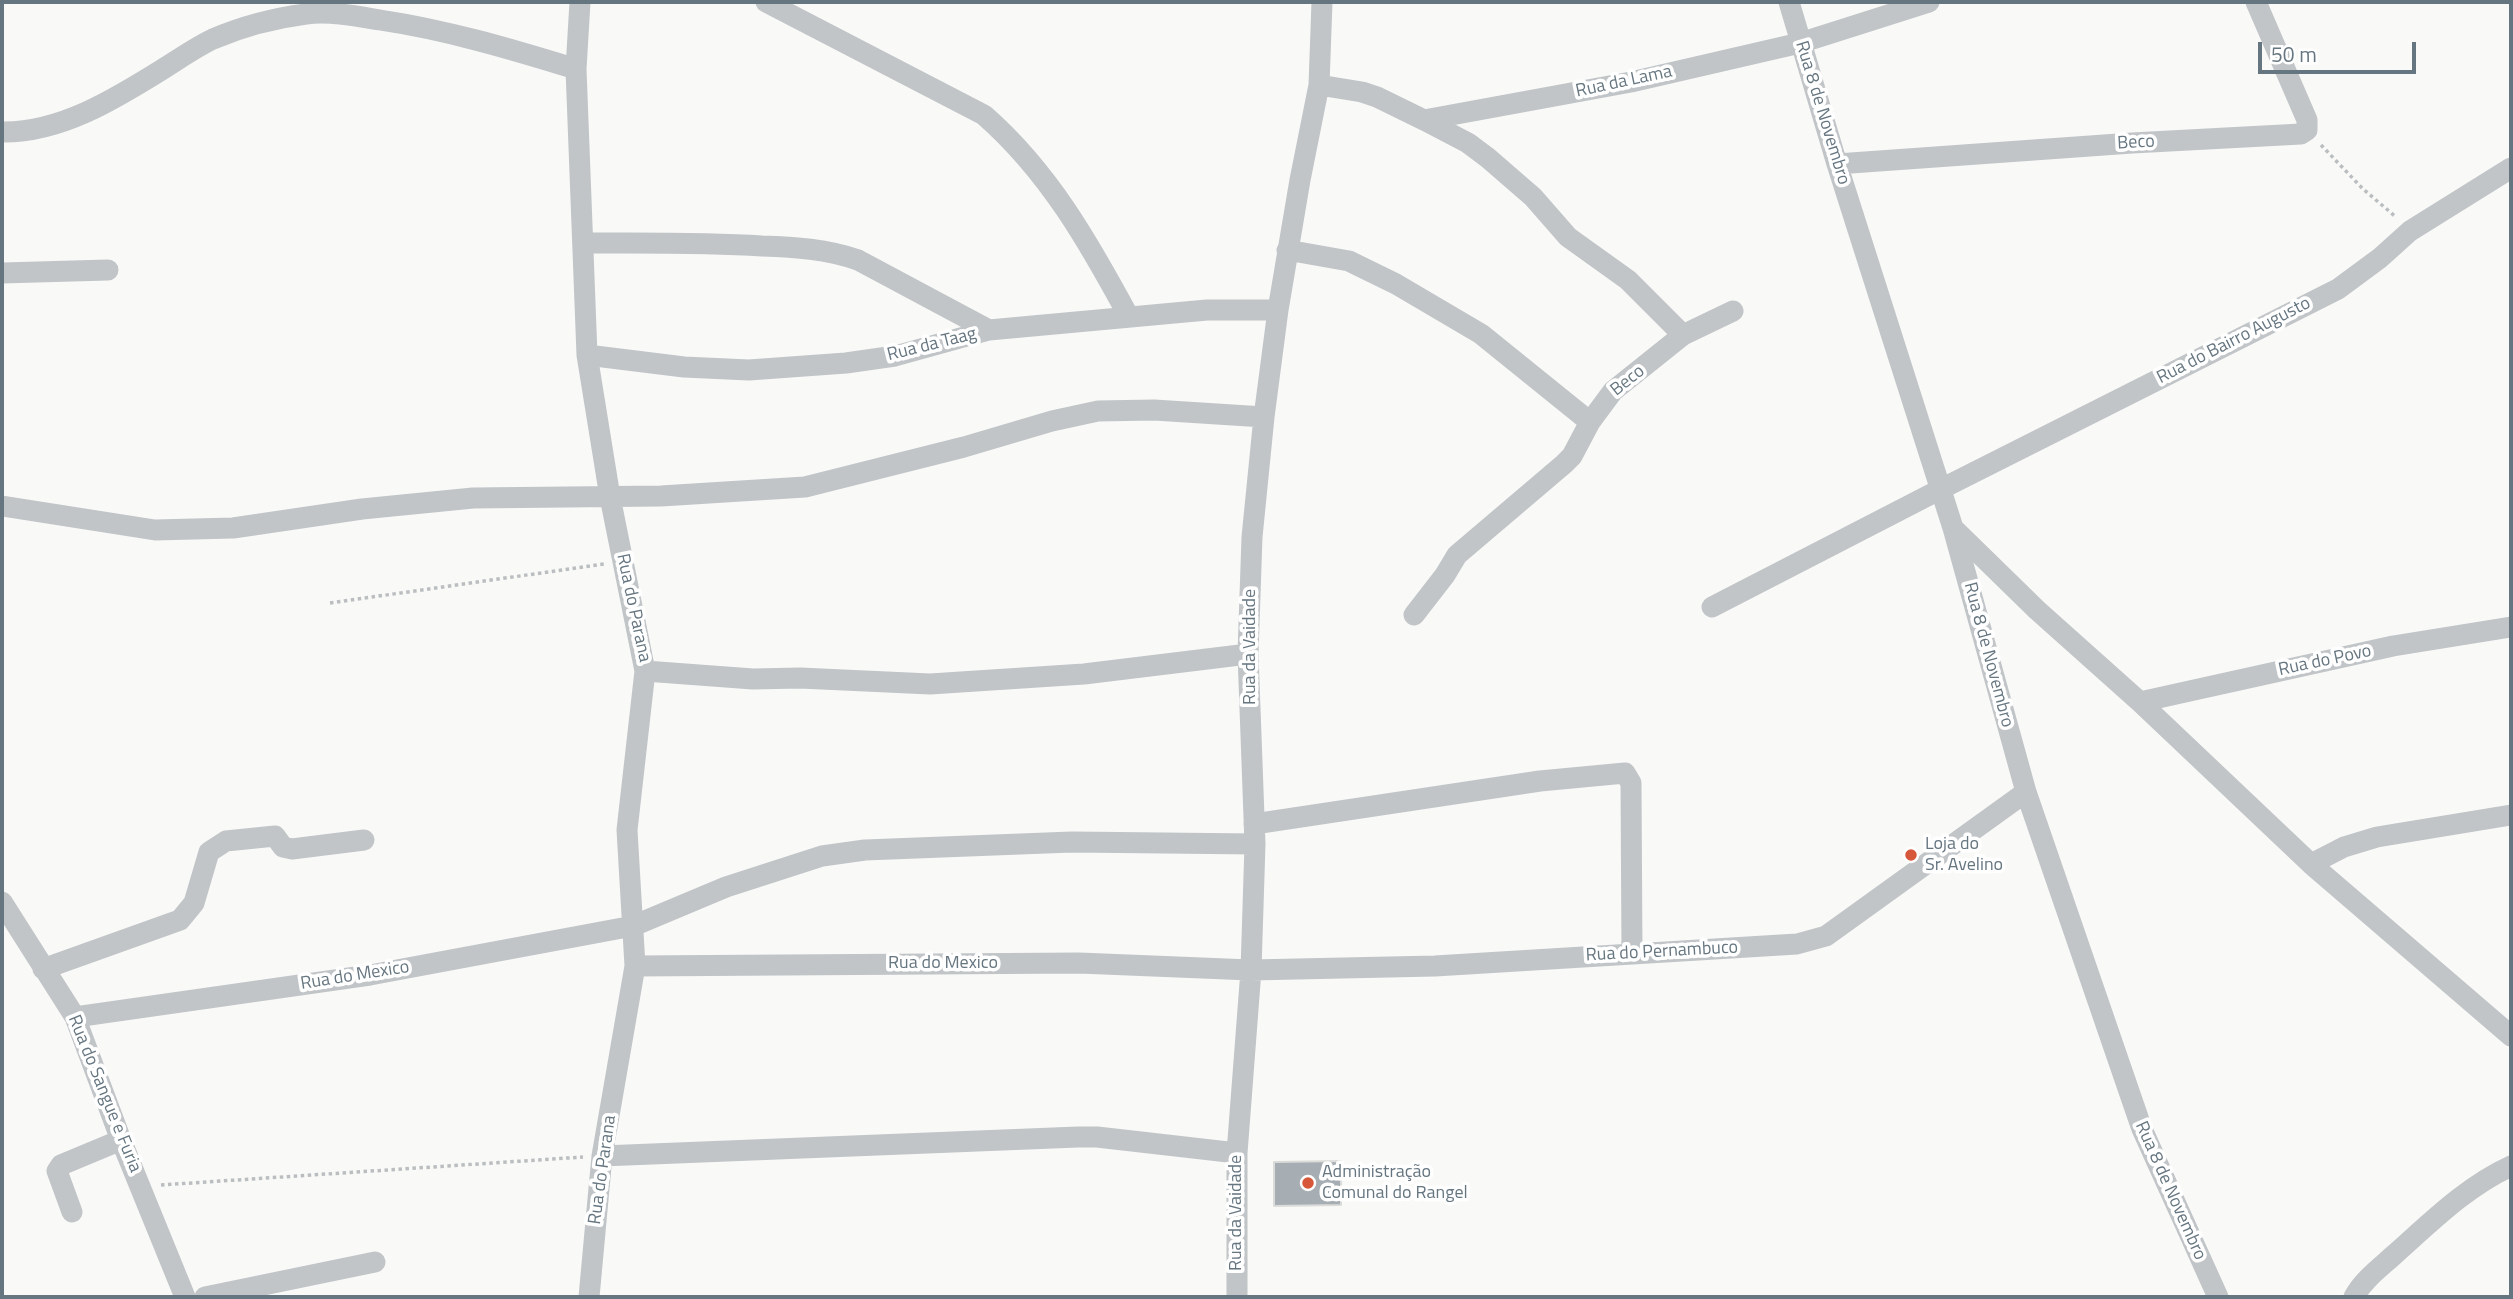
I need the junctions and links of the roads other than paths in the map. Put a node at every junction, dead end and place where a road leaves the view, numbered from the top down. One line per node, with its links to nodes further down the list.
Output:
1 (580, 2): 8 (street, Rua do Parana)
2 (766, 2): 20 (street)
3 (1322, 2): 9 (street, Rua da Vaidade)
4 (1789, 2): 7 (street, Rua 8 de Novembro)
5 (1929, 2): 7 (street, Rua da Lama)
6 (2256, 2): 12 (street, Beco)
7 (1800, 43): 10 (street, Rua da Lama); 12 (street, Rua 8 de Novembro)
8 (576, 69): 11 (street); 14 (street, Rua do Parana)
9 (1319, 85): 10 (street); 15 (street, Rua da Vaidade)
10 (1424, 120): 22 (street)
11 (2, 132)
12 (1837, 164): 26 (street, Rua 8 de Novembro)
13 (2511, 168): 26 (street, Rua do Bairro Augusto)
14 (583, 243): 21 (street); 23 (street, Rua do Parana)
15 (1287, 250): 18 (street, Rua da Vaidade); 25 (street)
16 (108, 270): 17 (street)
17 (2, 273)
18 (1278, 310): 20 (street, Rua da Taag); 24 (street, Rua da Vaidade)
19 (1733, 312): 22 (street, Beco)
20 (1129, 317): 21 (street, Rua da Taag)
21 (989, 330): 23 (street, Rua da Taag)
22 (1683, 335): 25 (street, Beco)
23 (587, 355): 27 (street, Rua do Parana)
24 (1264, 417): 27 (street); 33 (street, Rua da Vaidade)
25 (1590, 422): 31 (street, Beco)
26 (1941, 489): 29 (street, Rua 8 de Novembro); 30 (street, Rua do Bairro Augusto)
27 (610, 498): 28 (street); 34 (street, Rua do Parana)
28 (2, 506)
29 (1953, 528): 35 (street); 36 (street, Rua 8 de Novembro)
30 (1712, 607)
31 (1414, 615)
32 (2511, 627): 35 (street, Rua do Povo)
33 (1248, 654): 34 (street); 38 (street, Rua da Vaidade)
34 (645, 671): 42 (street, Rua do Parana)
35 (2140, 702): 40 (street)
36 (2026, 792): 43 (street, Rua do Pernambuco); 59 (street, Rua 8 de Novembro)
37 (2511, 815): 40 (street)
38 (1254, 834): 42 (street, Rua do Mexico); 43 (street, Rua do Mexico); 46 (street, Rua da Vaidade)
39 (364, 840): 45 (street)
40 (2311, 864): 48 (street)
41 (2, 901): 45 (street, Rua do Sangue e Furia)
42 (633, 926): 44 (street, Rua do Parana); 47 (street, Rua do Mexico)
43 (1632, 954): 46 (street, Rua do Pernambuco)
44 (635, 966): 46 (street, Rua do Mexico); 51 (street, Rua do Parana)
45 (43, 969): 47 (street, Rua do Sangue e Furia)
46 (1251, 970): 50 (street, Rua da Vaidade)
47 (75, 1017): 49 (street, Rua do Sangue e Furia)
48 (2511, 1037)
49 (121, 1140): 53 (street); 55 (street, Rua do Sangue e Furia)
50 (1237, 1153): 51 (street); 58 (street, Rua da Vaidade)
51 (602, 1156): 57 (street, Rua do Parana)
52 (2511, 1166): 60 (street)
53 (72, 1212)
54 (375, 1262): 56 (street)
55 (185, 1297)
56 (205, 1297)
57 (589, 1297)
58 (1237, 1297)
59 (2218, 1297)
60 (2354, 1297)

